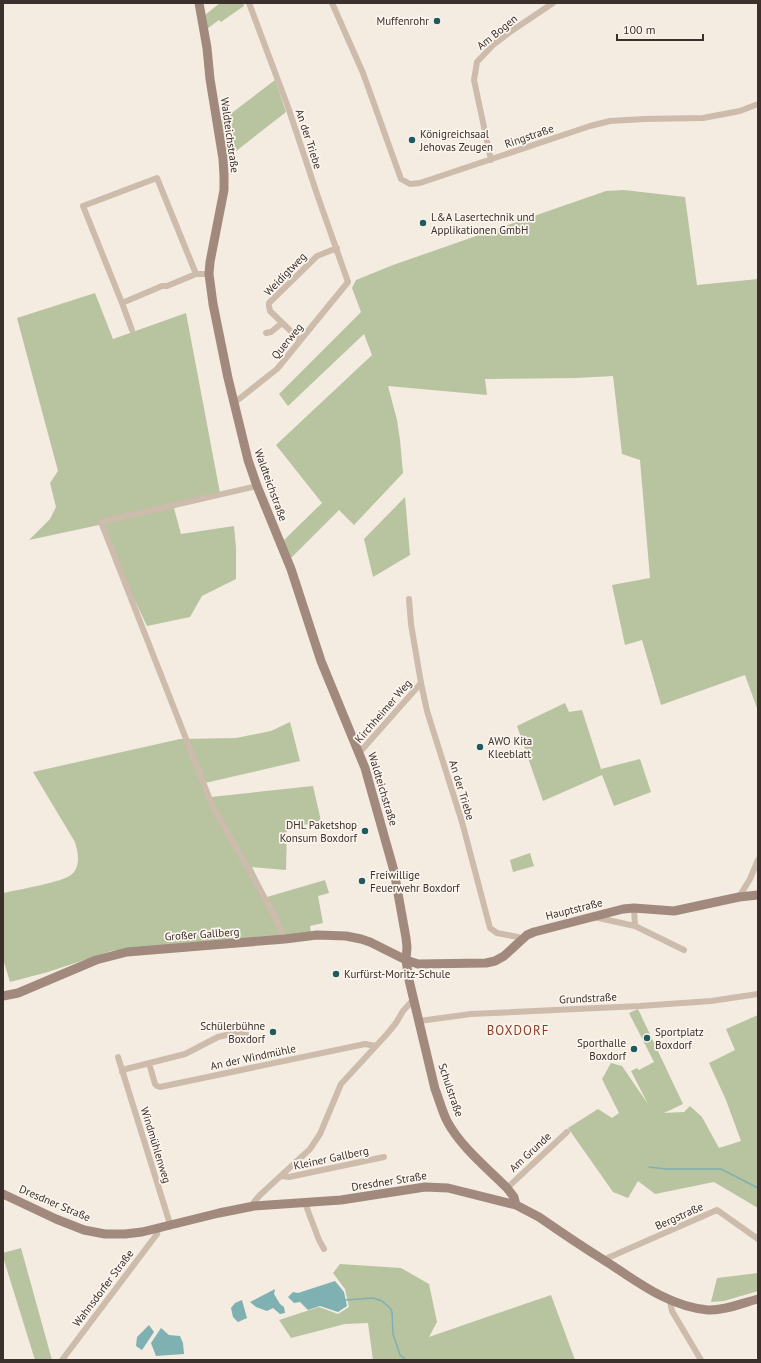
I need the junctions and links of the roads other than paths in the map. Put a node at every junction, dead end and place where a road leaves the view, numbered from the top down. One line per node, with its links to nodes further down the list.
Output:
1 (199, 3): 9 (street, Waldteichstraße)
2 (249, 3): 7 (street, An der Triebe)
3 (332, 3): 6 (street, Ringstraße)
4 (553, 3): 6 (street, Am Bogen)
5 (758, 104): 6 (street, Ringstraße)
6 (491, 160)
7 (337, 248): 10 (street, An der Triebe); 12 (street, Weidigtweg)
8 (196, 274): 9 (street); 11 (street); 11 (street)
9 (210, 274): 16 (street, Waldteichstraße)
10 (348, 282): 15 (street, Querweg)
11 (122, 303): 13 (street)
12 (282, 323): 14 (street); 15 (street, Weidigtweg)
13 (132, 330)
14 (266, 333)
15 (300, 340): 16 (street, Querweg)
16 (234, 403): 17 (street, Waldteichstraße)
17 (257, 486): 20 (street, Waldteichstraße); 27 (street)
18 (409, 599): 19 (street, An der Triebe)
19 (421, 685): 20 (street, Kirchheimer Weg); 28 (street, An der Triebe)
20 (360, 752): 30 (street, Waldteichstraße)
21 (758, 860): 23 (street)
22 (758, 895): 23 (street, Hauptstraße)
23 (739, 898): 24 (street, Hauptstraße)
24 (634, 908): 25 (street, Hauptstraße); 26 (street)
25 (591, 917): 26 (street); 28 (street, Hauptstraße)
26 (635, 926): 29 (street)
27 (285, 939): 30 (street, Großer Gallberg); 32 (street, Großer Gallberg)
28 (521, 940): 30 (street, Hauptstraße)
29 (684, 950)
30 (406, 960): 33 (street, Schulstraße)
31 (758, 994): 34 (street, Grundstraße)
32 (3, 996)
33 (413, 1000): 34 (street, Schulstraße); 36 (street, Kleiner Gallberg)
34 (418, 1022): 43 (street, Schulstraße)
35 (246, 1034): 38 (street)
36 (376, 1046): 38 (street, An der Windmühle); 42 (street, Kleiner Gallberg)
37 (118, 1057): 39 (street, Windmühlenweg)
38 (149, 1063): 39 (street)
39 (122, 1072): 48 (street, Windmühlenweg)
40 (567, 1132): 43 (street, Am Grunde)
41 (384, 1157): 42 (street, Kleiner Gallberg)
42 (281, 1176): 47 (street, Kleiner Gallberg)
43 (507, 1188): 46 (street, Schulstraße)
44 (3, 1194): 49 (street, Dresdner Straße)
45 (305, 1203): 46 (street, Dresdner Straße); 47 (street, Dresdner Straße); 51 (street)
46 (516, 1205): 52 (street, Dresdner Straße)
47 (254, 1206): 48 (street, Dresdner Straße)
48 (170, 1224): 49 (street, Dresdner Straße)
49 (158, 1228): 55 (street, Wahnsdorfer Straße)
50 (758, 1239): 52 (street, Bergstraße)
51 (324, 1249)
52 (603, 1260): 54 (street, Dresdner Straße)
53 (758, 1299): 54 (street, Dresdner Straße)
54 (670, 1301): 56 (street)
55 (62, 1360)
56 (701, 1360)

